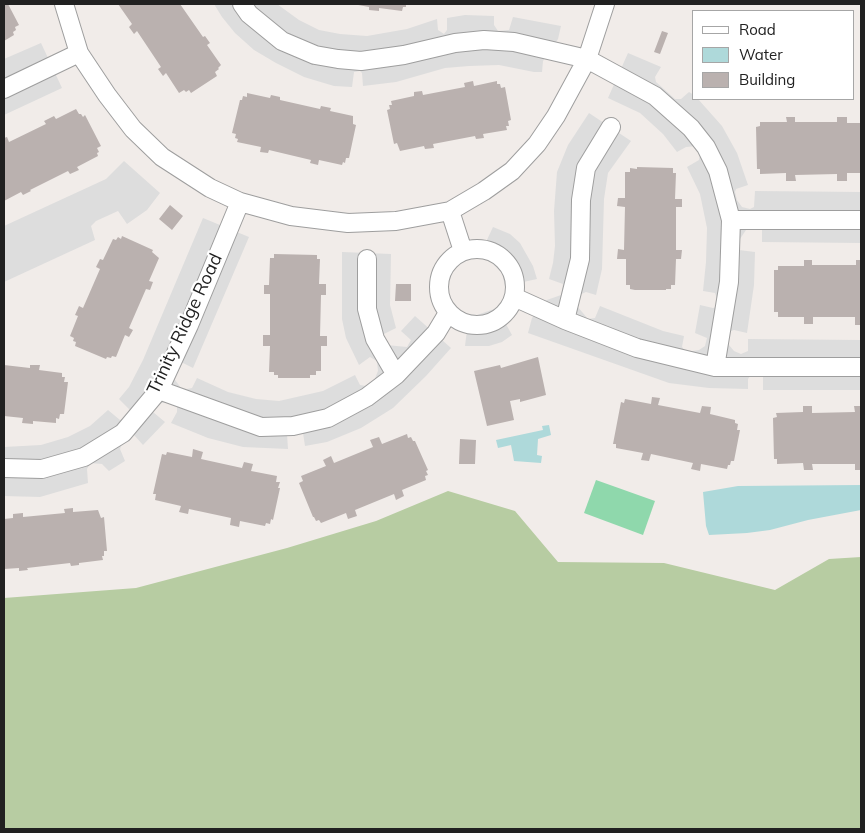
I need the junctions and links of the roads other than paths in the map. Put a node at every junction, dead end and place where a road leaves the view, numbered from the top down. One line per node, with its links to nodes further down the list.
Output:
1 (64, 4): 4 (street)
2 (242, 4): 5 (street)
3 (605, 4): 5 (street)
4 (79, 53): 6 (street); 8 (street)
5 (587, 59): 9 (street); 10 (street)
6 (4, 89)
7 (611, 127): 16 (street)
8 (240, 202): 9 (street); 20 (street, Trinity Ridge Road)
9 (450, 211): 12 (street)
10 (731, 220): 11 (street); 17 (street)
11 (861, 220)
12 (463, 251): 14 (street); 15 (street)
13 (367, 259): 19 (street)
14 (514, 297): 15 (street); 16 (street)
15 (448, 313): 19 (street)
16 (565, 320): 17 (street)
17 (715, 367): 18 (street)
18 (861, 367)
19 (396, 375): 20 (street)
20 (159, 390): 21 (street, Trinity Ridge Road)
21 (4, 468)

